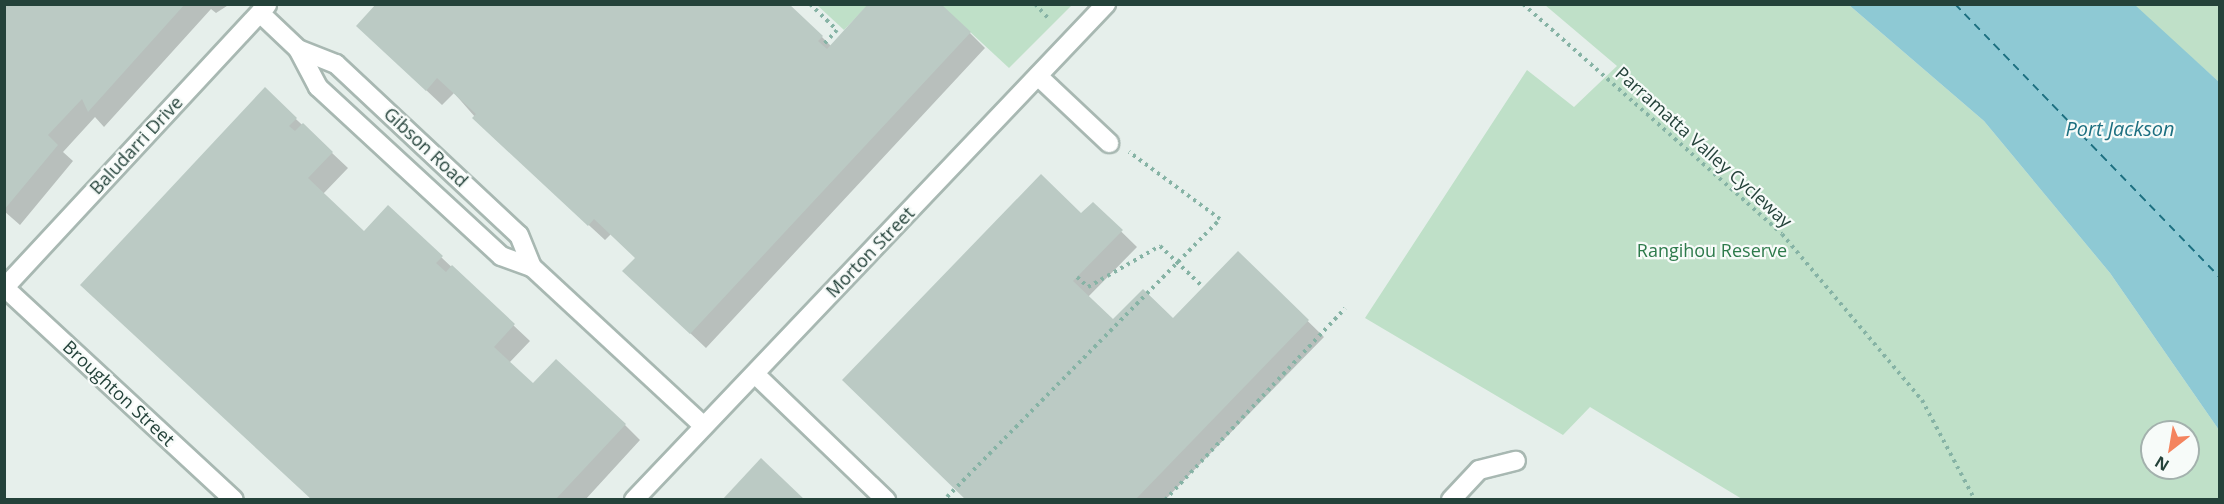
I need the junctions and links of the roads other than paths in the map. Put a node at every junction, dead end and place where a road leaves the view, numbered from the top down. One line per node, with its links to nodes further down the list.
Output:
1 (1106, 4): 4 (street, Morton Street)
2 (264, 9): 3 (street, Gibson Road); 7 (street, Baludarri Drive)
3 (298, 49): 6 (street, Gibson Road); 6 (street, Gibson Road)
4 (1038, 76): 5 (street); 8 (street, Morton Street)
5 (1116, 145)
6 (532, 267): 9 (street, Gibson Road)
7 (5, 287): 11 (street, Broughton Street)
8 (755, 374): 9 (street, Morton Street); 13 (street)
9 (704, 426): 12 (street, Morton Street)
10 (1516, 460): 14 (street)
11 (234, 500)
12 (634, 500)
13 (886, 500)
14 (1451, 500)

